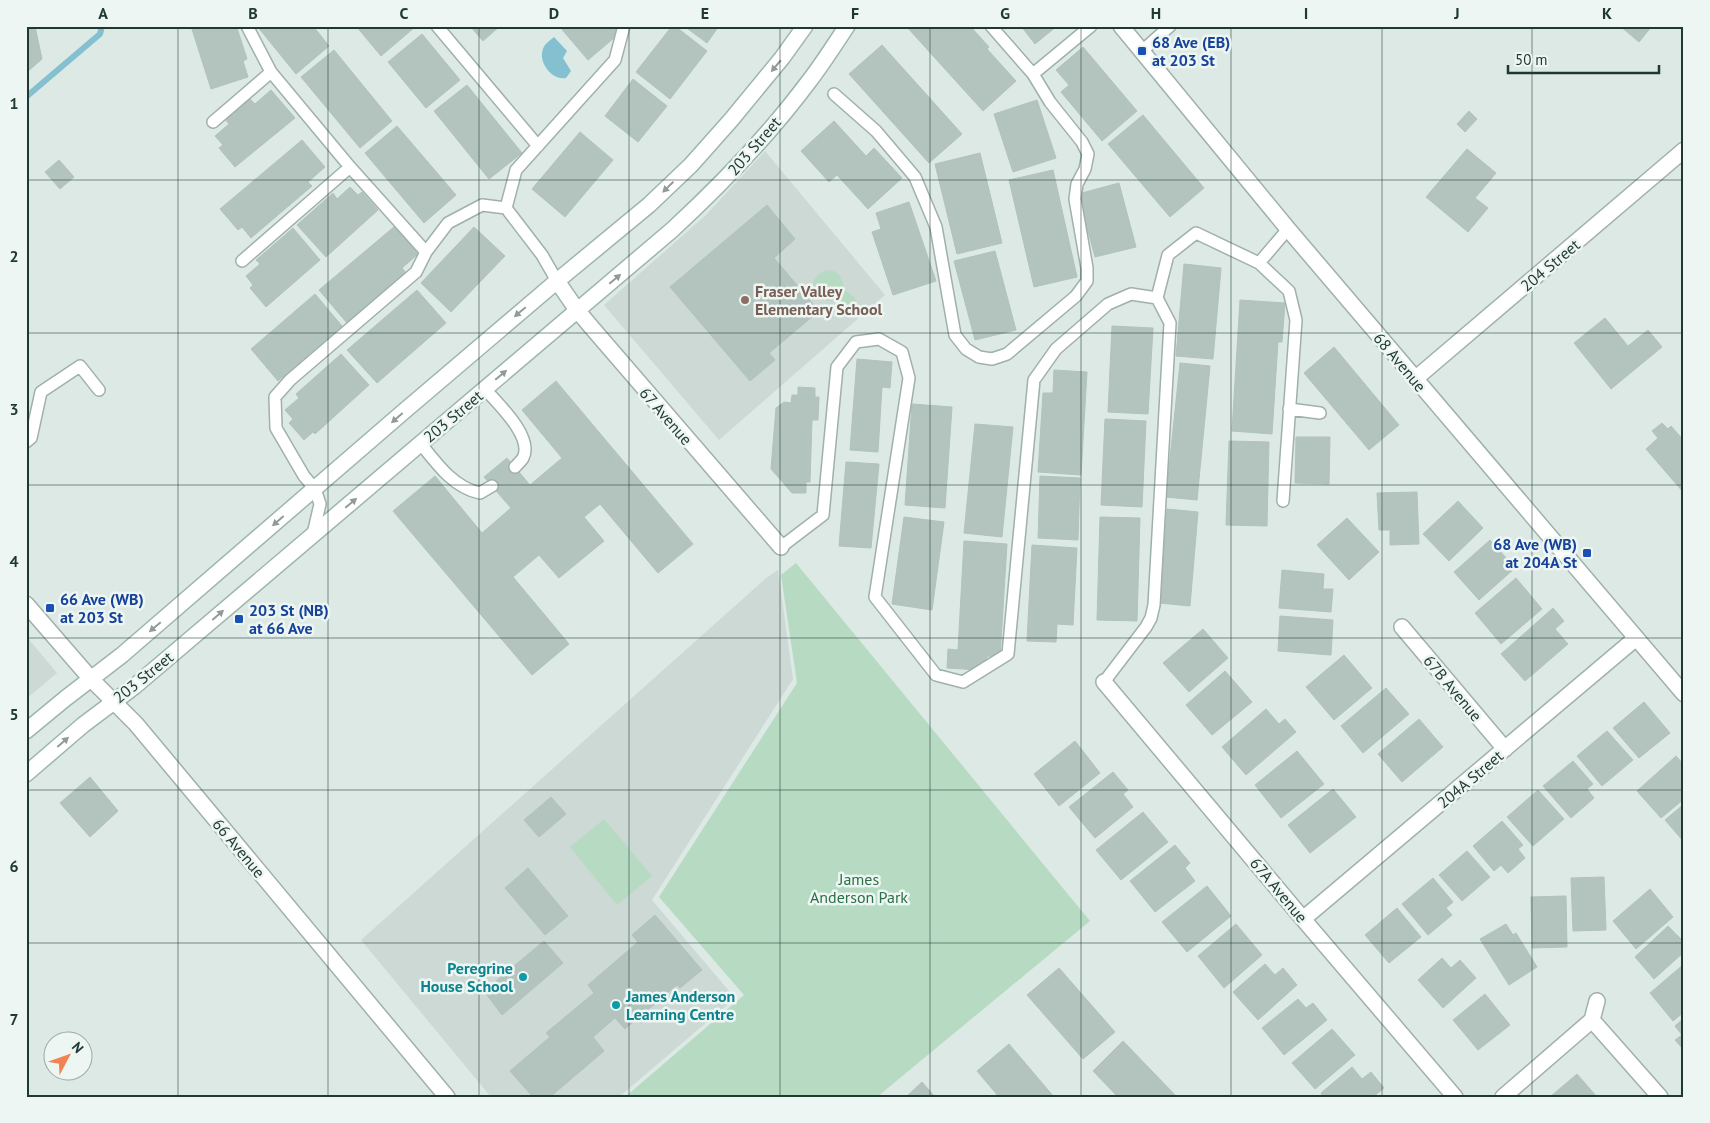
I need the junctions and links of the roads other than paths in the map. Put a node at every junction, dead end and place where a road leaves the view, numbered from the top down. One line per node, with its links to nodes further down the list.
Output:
1 (247, 26): 11 (lane)
2 (437, 26): 15 (lane)
3 (624, 26): 15 (lane)
4 (804, 26): 23 (street, 203 Street, one-way to 23)
5 (847, 26): 25 (street, 203 Street, one-way to 5)
6 (991, 26): 12 (lane)
7 (1091, 26): 12 (lane)
8 (1121, 26): 10 (street, 68 Avenue)
9 (1170, 26): 10 (lane)
10 (1142, 51): 19 (street, 68 Avenue)
11 (271, 72): 14 (lane); 17 (lane)
12 (1033, 74): 13 (lane)
13 (834, 94)
14 (213, 122)
15 (538, 146): 18 (lane)
16 (1684, 150): 26 (street, 204 Street)
17 (350, 167): 20 (lane); 21 (lane)
18 (506, 208): 20 (lane); 23 (lane)
19 (1288, 230): 22 (lane); 26 (street, 68 Avenue)
20 (426, 252): 35 (lane)
21 (242, 262)
22 (1259, 263): 24 (lane); 29 (lane)
23 (557, 281): 25 (street, 67 Avenue); 35 (street, 203 Street, one-way to 35)
24 (1157, 298): 38 (lane); 43 (lane)
25 (577, 310): 27 (street, 203 Street, one-way to 25); 38 (street, 67 Avenue)
26 (1415, 379): 41 (street, 68 Avenue)
27 (485, 389): 32 (street, 203 Street); 33 (lane)
28 (99, 390): 31 (lane)
29 (1289, 409): 30 (lane); 36 (lane)
30 (1320, 413)
31 (26, 442)
32 (421, 444): 34 (lane); 37 (street, 203 Street, one-way to 32)
33 (515, 467)
34 (492, 486)
35 (315, 489): 37 (lane); 42 (street, 203 Street, one-way to 42)
36 (1283, 501)
37 (314, 534): 45 (street, 203 Street, one-way to 37)
38 (781, 547)
39 (26, 604): 42 (street, 66 Avenue)
40 (1402, 627): 47 (street, 67B Avenue)
41 (1636, 638): 44 (street, 68 Avenue); 47 (street, 204A Street)
42 (91, 679): 45 (street, 66 Avenue); 46 (street, 203 Street)
43 (1104, 682): 49 (street, 67A Avenue)
44 (1684, 694)
45 (114, 702): 48 (street, 203 Street, one-way to 45); 52 (street, 66 Avenue)
46 (26, 731)
47 (1505, 749): 49 (street, 204A Street)
48 (26, 774)
49 (1303, 919): 53 (street, 67A Avenue)
50 (1597, 1001): 51 (street)
51 (1592, 1020): 54 (street); 55 (street)
52 (446, 1097)
53 (1455, 1097)
54 (1503, 1097)
55 (1660, 1097)

